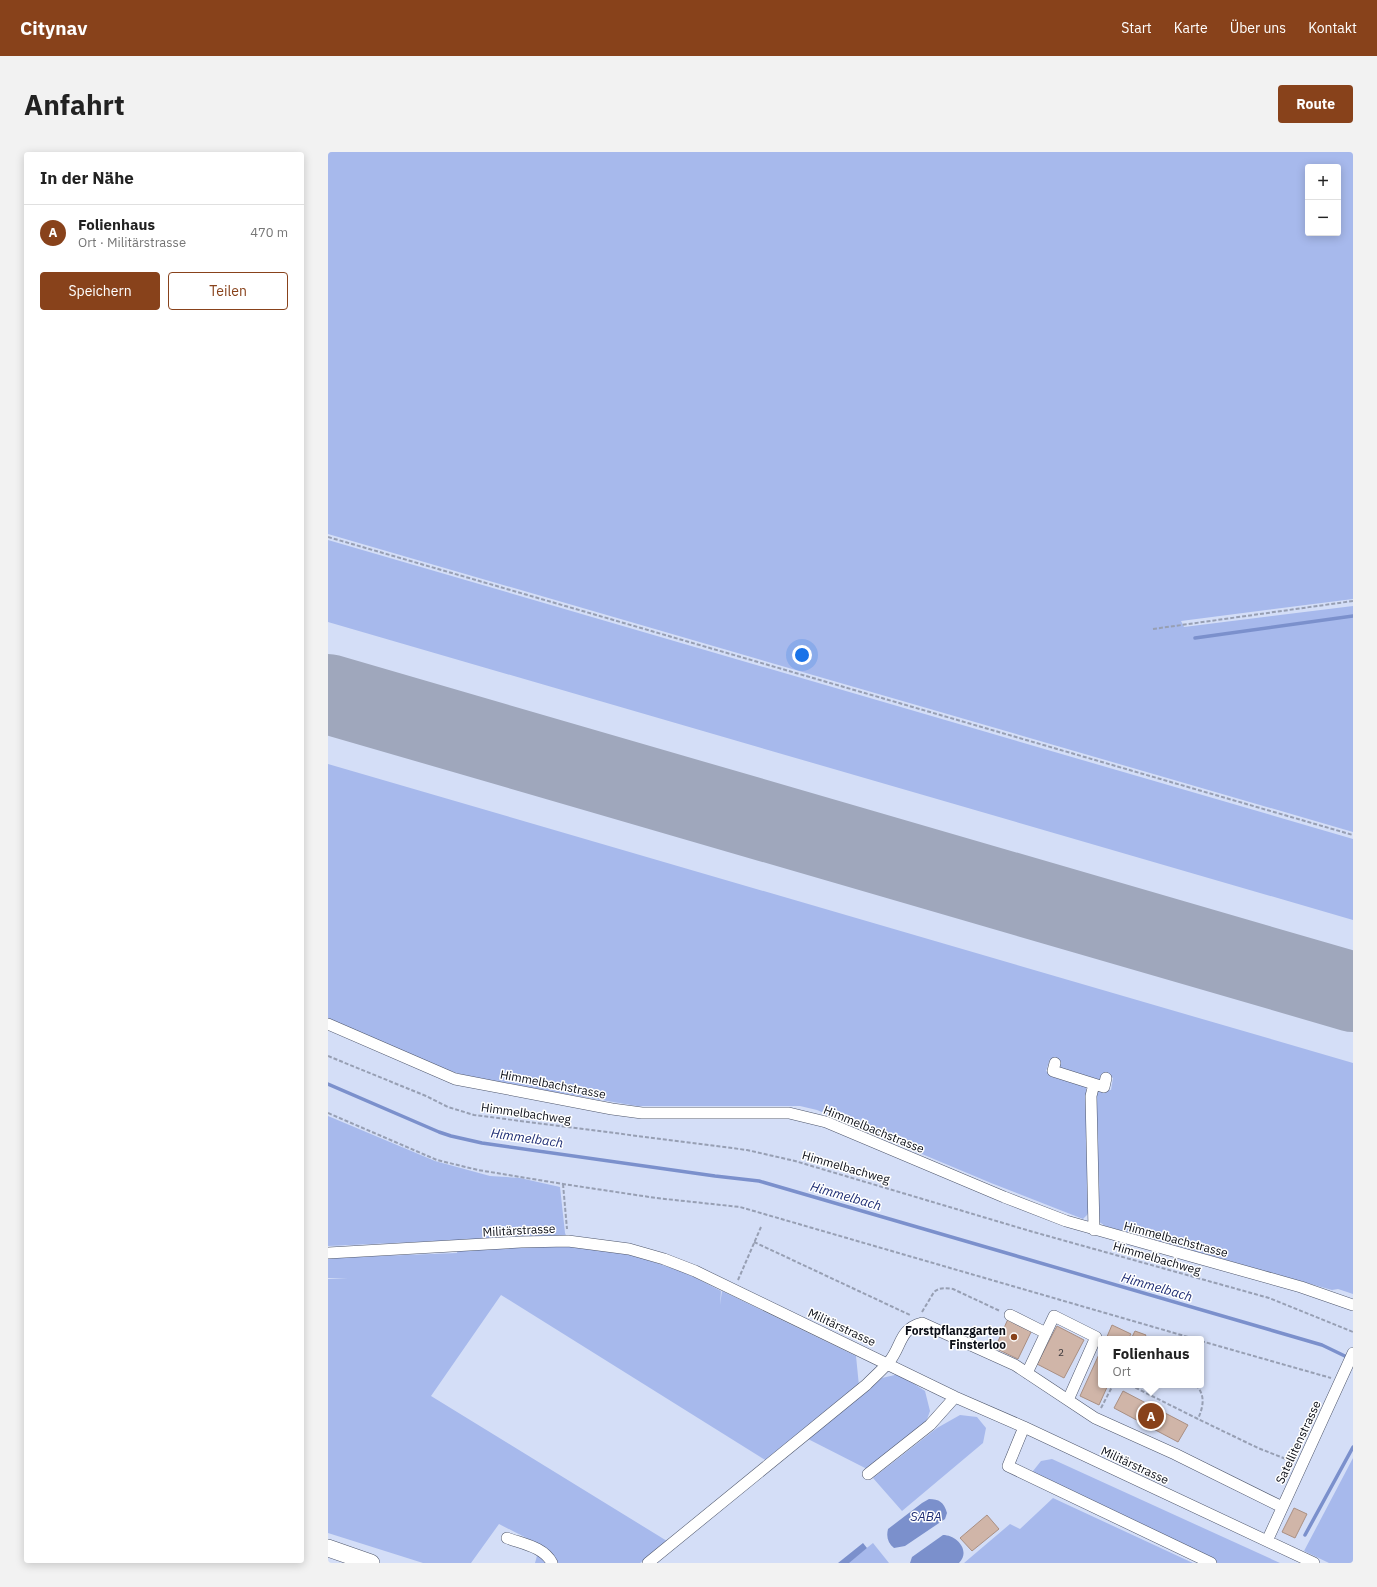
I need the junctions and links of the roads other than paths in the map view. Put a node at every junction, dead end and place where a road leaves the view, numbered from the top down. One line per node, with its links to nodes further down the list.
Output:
1 (328, 1024): 5 (street, Himmelbachstrasse)
2 (1055, 1063): 4 (street)
3 (1106, 1078): 4 (street)
4 (1094, 1084): 5 (street)
5 (1094, 1230): 7 (street, Himmelbachstrasse)
6 (328, 1253): 11 (street, Militärstrasse)
7 (1353, 1305)
8 (1010, 1315): 9 (street)
9 (1046, 1333): 12 (street); 14 (street)
10 (1353, 1353): 17 (street, Satellitenstrasse)
11 (888, 1363): 12 (street); 13 (street, Militärstrasse); 23 (street)
12 (1027, 1373): 14 (street)
13 (955, 1397): 15 (street, Militärstrasse); 16 (street)
14 (1068, 1400): 17 (street)
15 (1024, 1427): 19 (street, Militärstrasse); 24 (street)
16 (868, 1474)
17 (1282, 1507): 19 (street, Satellitenstrasse)
18 (507, 1538): 22 (street)
19 (1266, 1541): 25 (street, Militärstrasse)
20 (328, 1548): 21 (highway)
21 (370, 1563)
22 (552, 1563)
23 (648, 1563)
24 (1211, 1563)
25 (1314, 1563)

